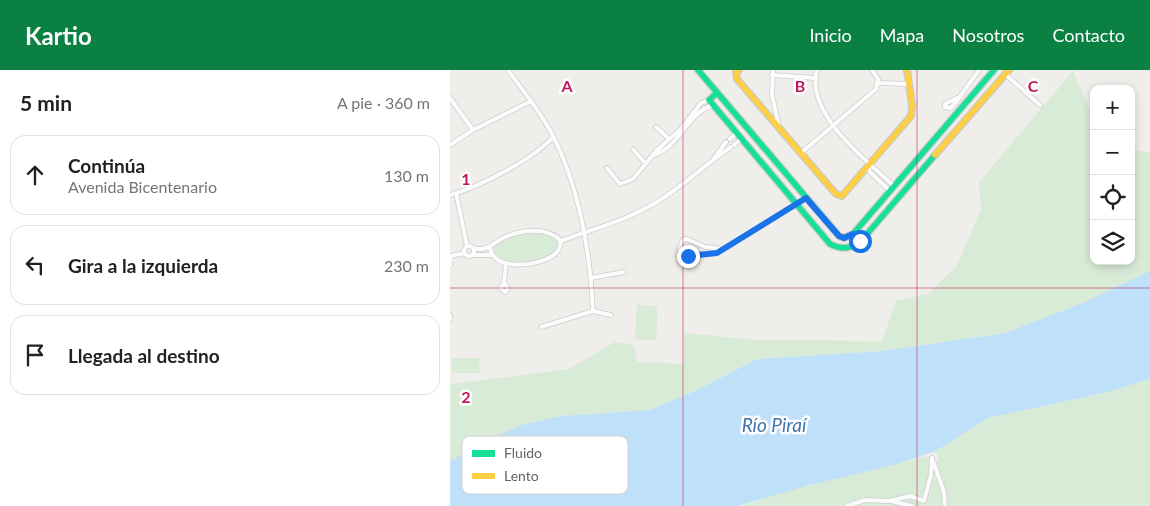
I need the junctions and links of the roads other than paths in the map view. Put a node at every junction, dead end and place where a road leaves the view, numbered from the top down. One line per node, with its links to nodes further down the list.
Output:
1 (508, 70): 19 (street)
2 (698, 70): 14 (street)
3 (738, 70): 25 (street)
4 (817, 70): 11 (street)
5 (872, 70): 12 (street)
6 (907, 70): 13 (street)
7 (979, 70): 17 (street)
8 (991, 71): 40 (street)
9 (772, 72): 11 (street); 25 (street)
10 (1007, 72): 21 (street); 43 (street)
11 (815, 78): 23 (street)
12 (878, 82): 13 (street); 23 (street)
13 (910, 84): 41 (street)
14 (717, 93): 16 (street); 18 (street)
15 (450, 98): 26 (street)
16 (722, 98): 20 (street); 22 (street)
17 (958, 98)
18 (709, 100): 20 (street); 30 (street)
19 (531, 101): 26 (street); 29 (street)
20 (714, 105): 28 (street); 37 (street)
21 (1040, 105)
22 (744, 125): 27 (street); 28 (street)
23 (834, 126): 36 (street); 41 (street)
24 (656, 127): 30 (street)
25 (780, 128): 36 (street)
26 (473, 130): 32 (street)
27 (749, 131): 31 (street); 47 (street)
28 (736, 133): 31 (street); 38 (street)
29 (554, 137): 33 (street); 35 (street)
30 (669, 139): 37 (street)
31 (741, 139): 38 (street); 48 (street)
32 (450, 145)
33 (546, 145): 35 (street); 45 (street)
34 (633, 149): 39 (street)
35 (559, 151): 51 (street)
36 (801, 153): 41 (street)
37 (654, 155): 39 (street)
38 (714, 158): 51 (street)
39 (646, 163): 42 (street)
40 (914, 163): 43 (street); 44 (street)
41 (868, 165): 44 (street)
42 (607, 168)
43 (923, 170): 50 (street)
44 (892, 188): 49 (street)
45 (456, 193): 46 (street); 55 (street)
46 (450, 195)
47 (806, 198): 48 (street); 52 (street)
48 (796, 203): 54 (street); 58 (street)
49 (876, 207): 50 (street); 52 (street)
50 (884, 214): 54 (street)
51 (584, 232): 53 (street); 66 (street)
52 (853, 234): 54 (street)
53 (561, 241): 57 (street); 63 (street)
54 (860, 241)
55 (468, 246): 56 (street); 59 (street)
56 (473, 248): 57 (street); 60 (street)
57 (490, 248): 61 (street)
58 (723, 248): 58 (street)
59 (465, 253): 60 (street); 62 (street)
60 (471, 255): 61 (street)
61 (491, 255): 63 (street)
62 (451, 256): 64 (street)
63 (506, 264): 67 (street)
64 (450, 265)
65 (624, 272): 66 (street)
66 (591, 278): 68 (street)
67 (504, 284)
68 (593, 311): 70 (street); 72 (street)
69 (450, 314): 71 (street)
70 (611, 315)
71 (450, 320)
72 (541, 327)
73 (889, 501): 74 (street); 75 (street); 76 (street)
74 (847, 506)
75 (912, 506)
76 (945, 506)

